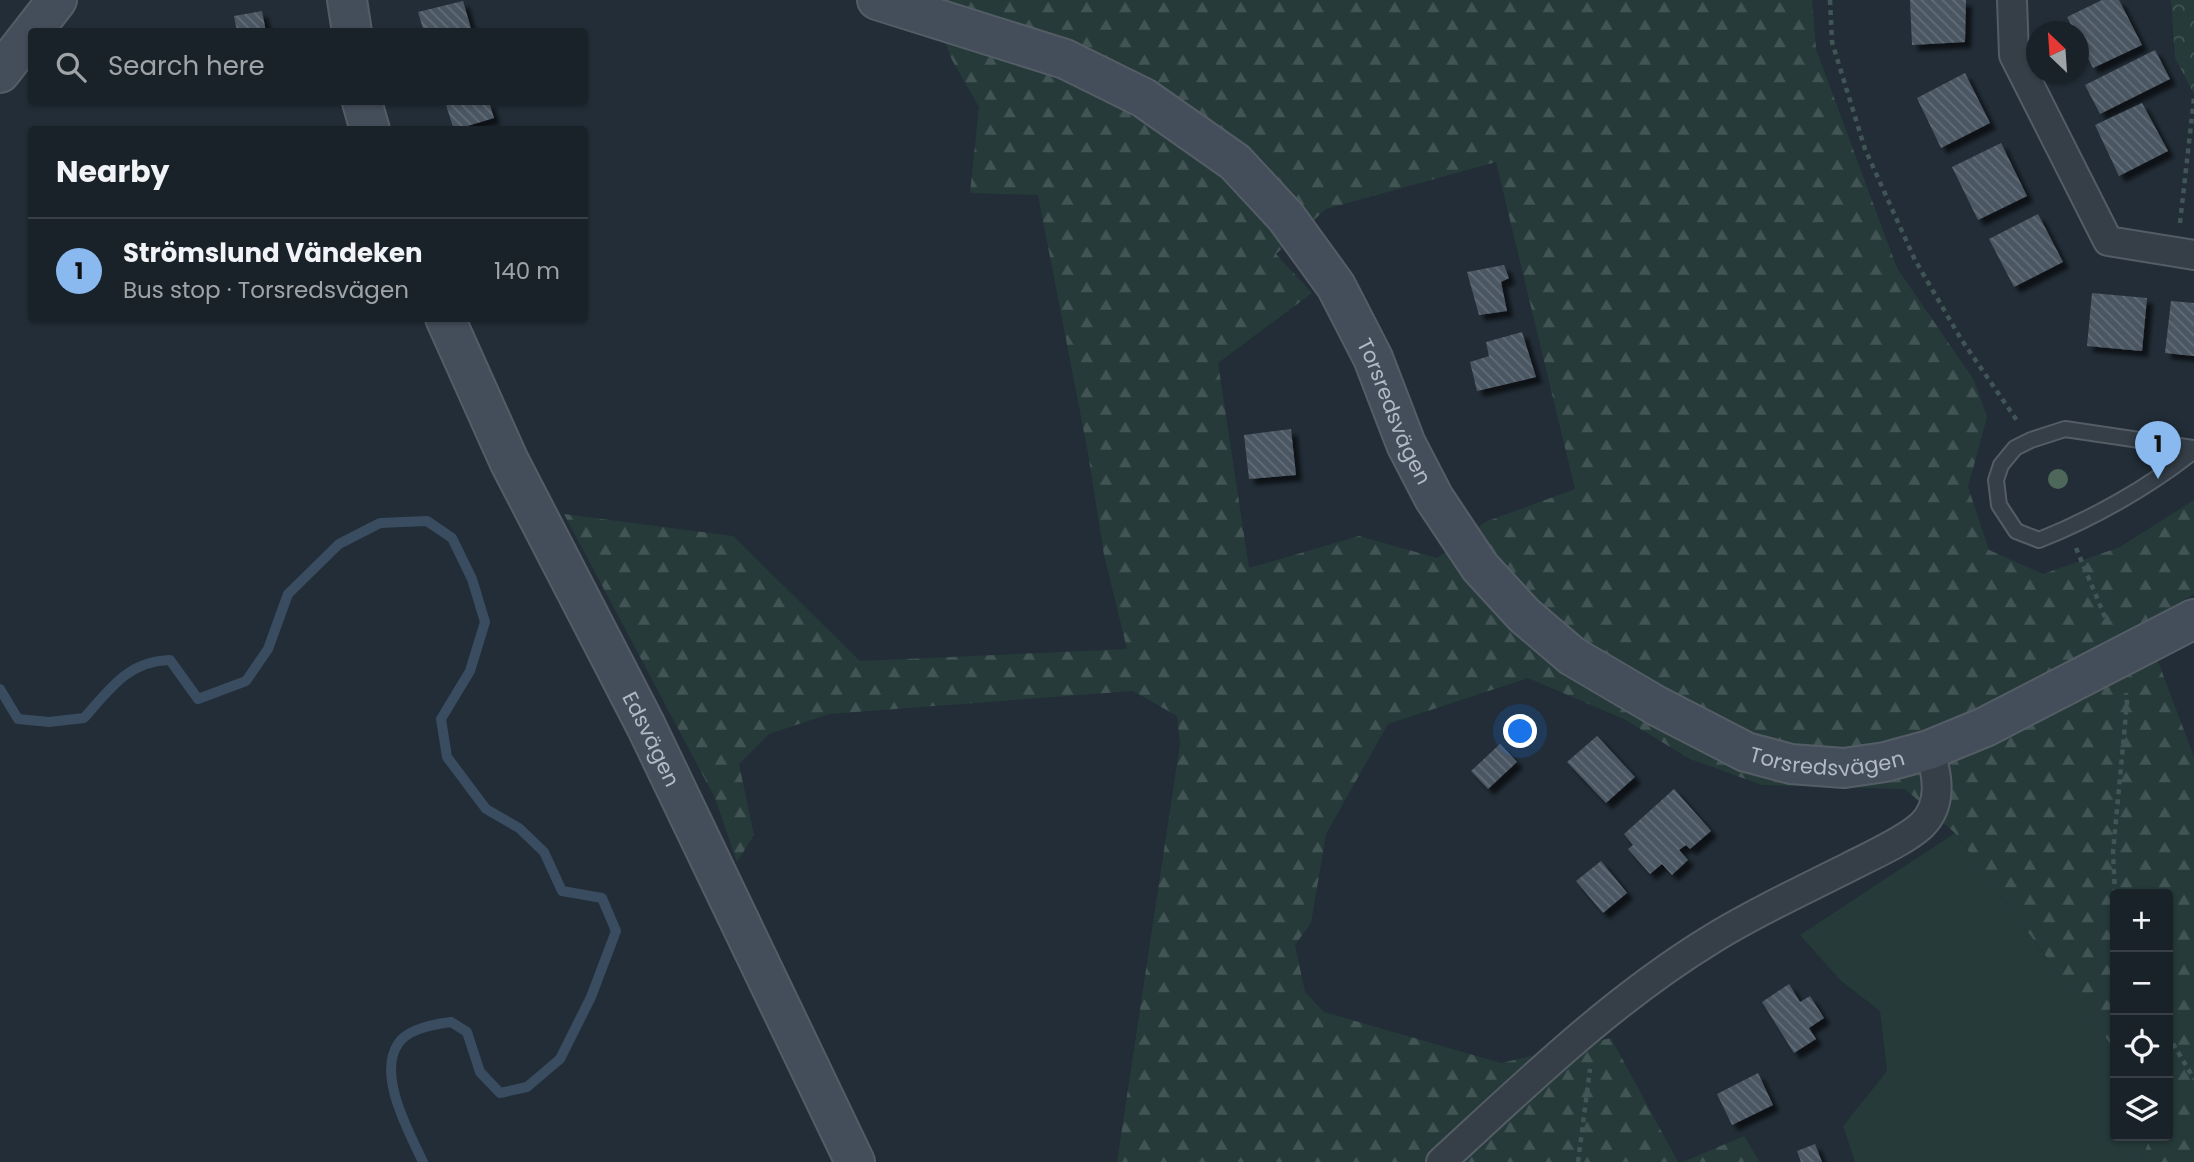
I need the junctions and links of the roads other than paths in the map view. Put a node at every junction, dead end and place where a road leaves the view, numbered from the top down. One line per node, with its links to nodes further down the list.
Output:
1 (57, 0): 5 (street)
2 (347, 0): 6 (street)
3 (877, 0): 15 (street, Torsredsvägen)
4 (2012, 0): 11 (street)
5 (32, 28)
6 (351, 28)
7 (28, 32): 8 (street)
8 (4, 59)
9 (363, 105): 10 (street)
10 (369, 126)
11 (2186, 254)
12 (447, 322): 16 (street, Edsvägen)
13 (2194, 450): 13 (lane)
14 (2194, 619): 15 (street, Torsredsvägen)
15 (1929, 750): 17 (street, Torsredsvägen)
16 (855, 1162)
17 (1441, 1162)

